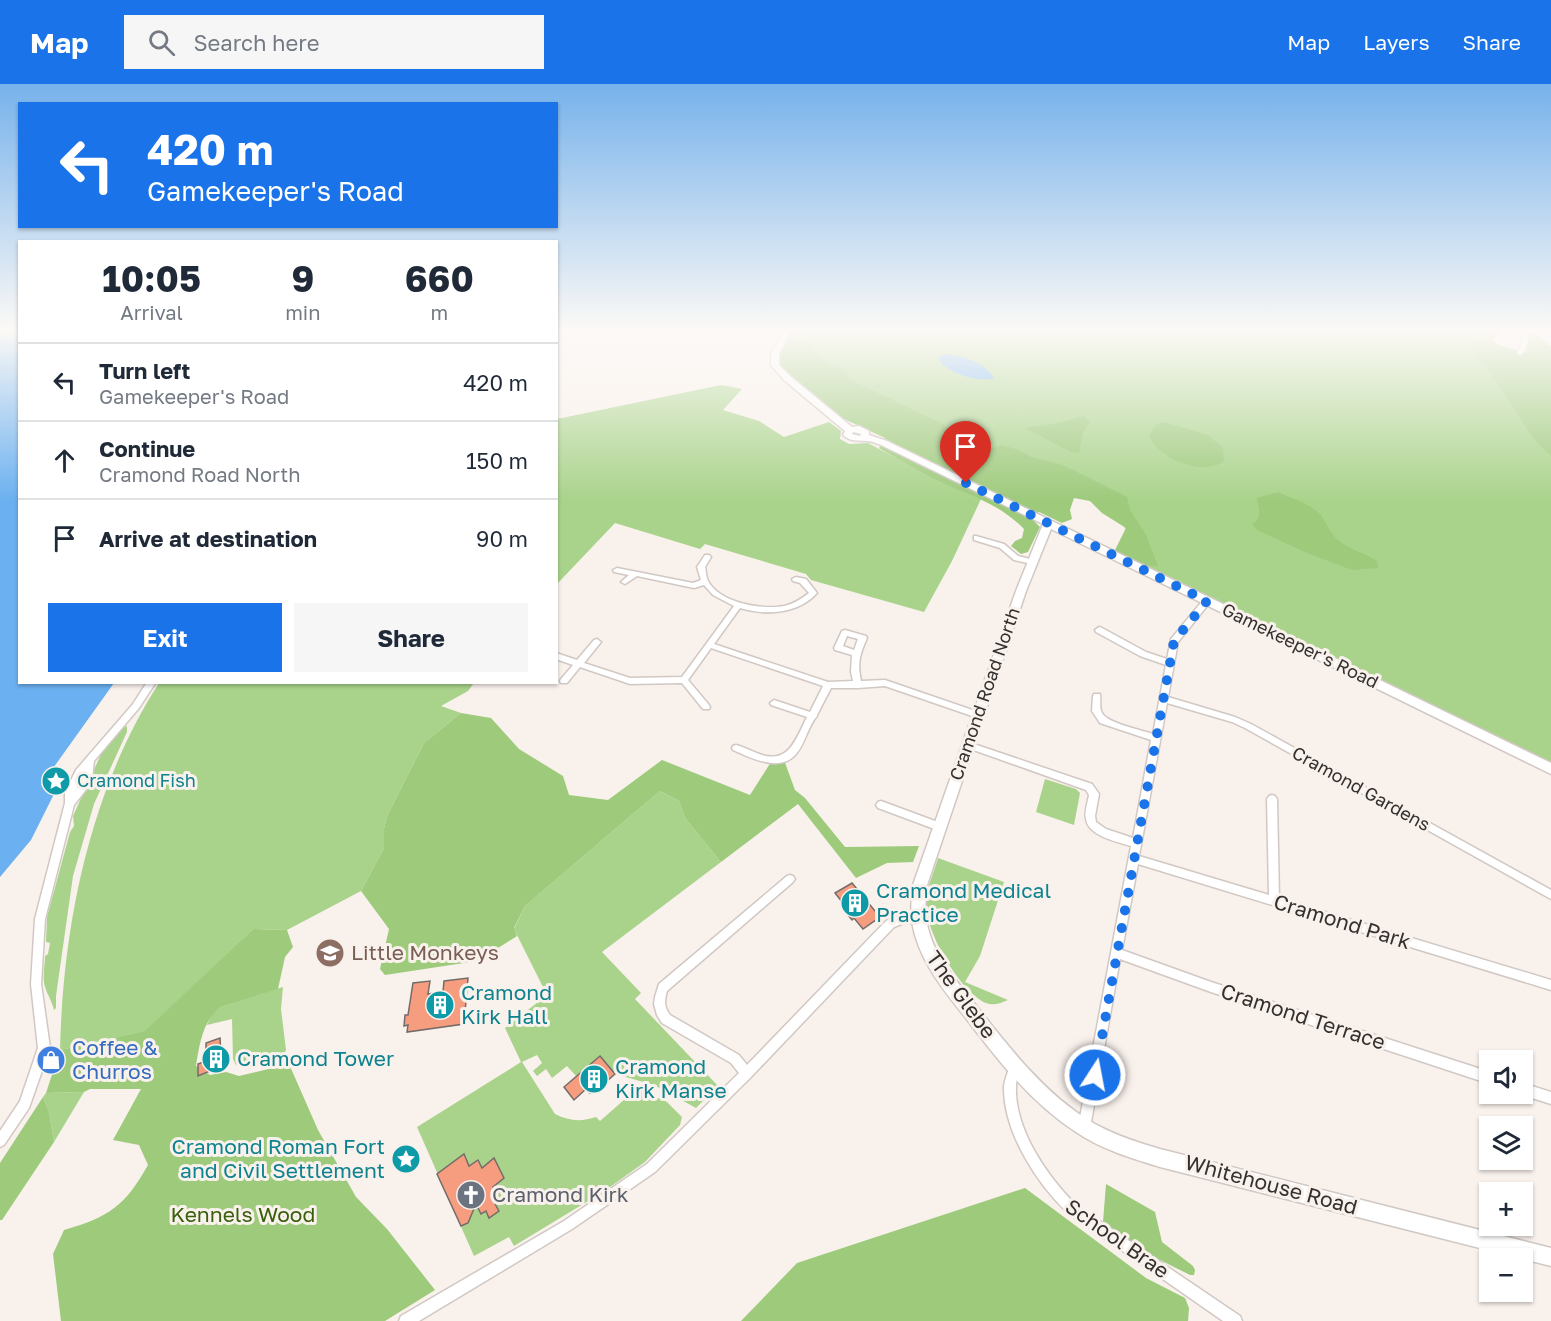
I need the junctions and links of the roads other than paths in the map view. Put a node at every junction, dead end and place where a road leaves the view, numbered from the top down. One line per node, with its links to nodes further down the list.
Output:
1 (799, 386): 2 (street)
2 (1048, 523): 5 (street, Cramond Road North); 11 (street, Gamekeeper's Road)
3 (976, 538): 5 (street)
4 (706, 557): 10 (street)
5 (1032, 562): 29 (street, Cramond Road North)
6 (617, 570): 7 (street)
7 (635, 574): 9 (street); 10 (street)
8 (796, 579): 12 (street)
9 (625, 582)
10 (704, 582): 12 (street)
11 (1207, 601): 18 (street); 34 (street, Gamekeeper's Road)
12 (738, 605): 15 (street)
13 (1099, 630): 18 (street)
14 (597, 642): 19 (street)
15 (710, 645): 20 (street); 24 (street)
16 (856, 653): 23 (street)
17 (558, 657): 19 (street)
18 (1169, 663): 26 (street)
19 (579, 664): 20 (street); 21 (street)
20 (684, 680): 28 (street)
21 (564, 681)
22 (150, 684): 52 (street)
23 (858, 684): 24 (street); 29 (street)
24 (828, 685): 30 (street)
25 (1096, 696): 31 (street)
26 (1163, 699): 31 (street); 41 (street, Cramond Gardens)
27 (774, 703): 30 (street)
28 (706, 707)
29 (978, 715): 32 (street, Cramond Road North)
30 (813, 716): 33 (street)
31 (1155, 738): 38 (street)
32 (968, 745): 37 (street, Cramond Road North); 38 (street)
33 (736, 748)
34 (1551, 769)
35 (1272, 799): 42 (street)
36 (881, 805): 37 (street)
37 (940, 826): 43 (street, Cramond Road North)
38 (1137, 843): 39 (street)
39 (1134, 859): 42 (street, Cramond Park); 44 (street)
40 (790, 879): 47 (street)
41 (1551, 896)
42 (1274, 902): 45 (street, Cramond Park)
43 (917, 918): 46 (street, The Glebe); 47 (street)
44 (1118, 953): 48 (street, Cramond Terrace); 51 (street)
45 (1551, 985)
46 (1014, 1068): 51 (street, Whitehouse Road); 55 (street, School Brae)
47 (747, 1073): 54 (street)
48 (1479, 1074)
49 (1533, 1092): 50 (street)
50 (1551, 1098)
51 (1084, 1128): 53 (street, Whitehouse Road)
52 (0, 1141)
53 (1551, 1257)
54 (406, 1321)
55 (1235, 1321)

